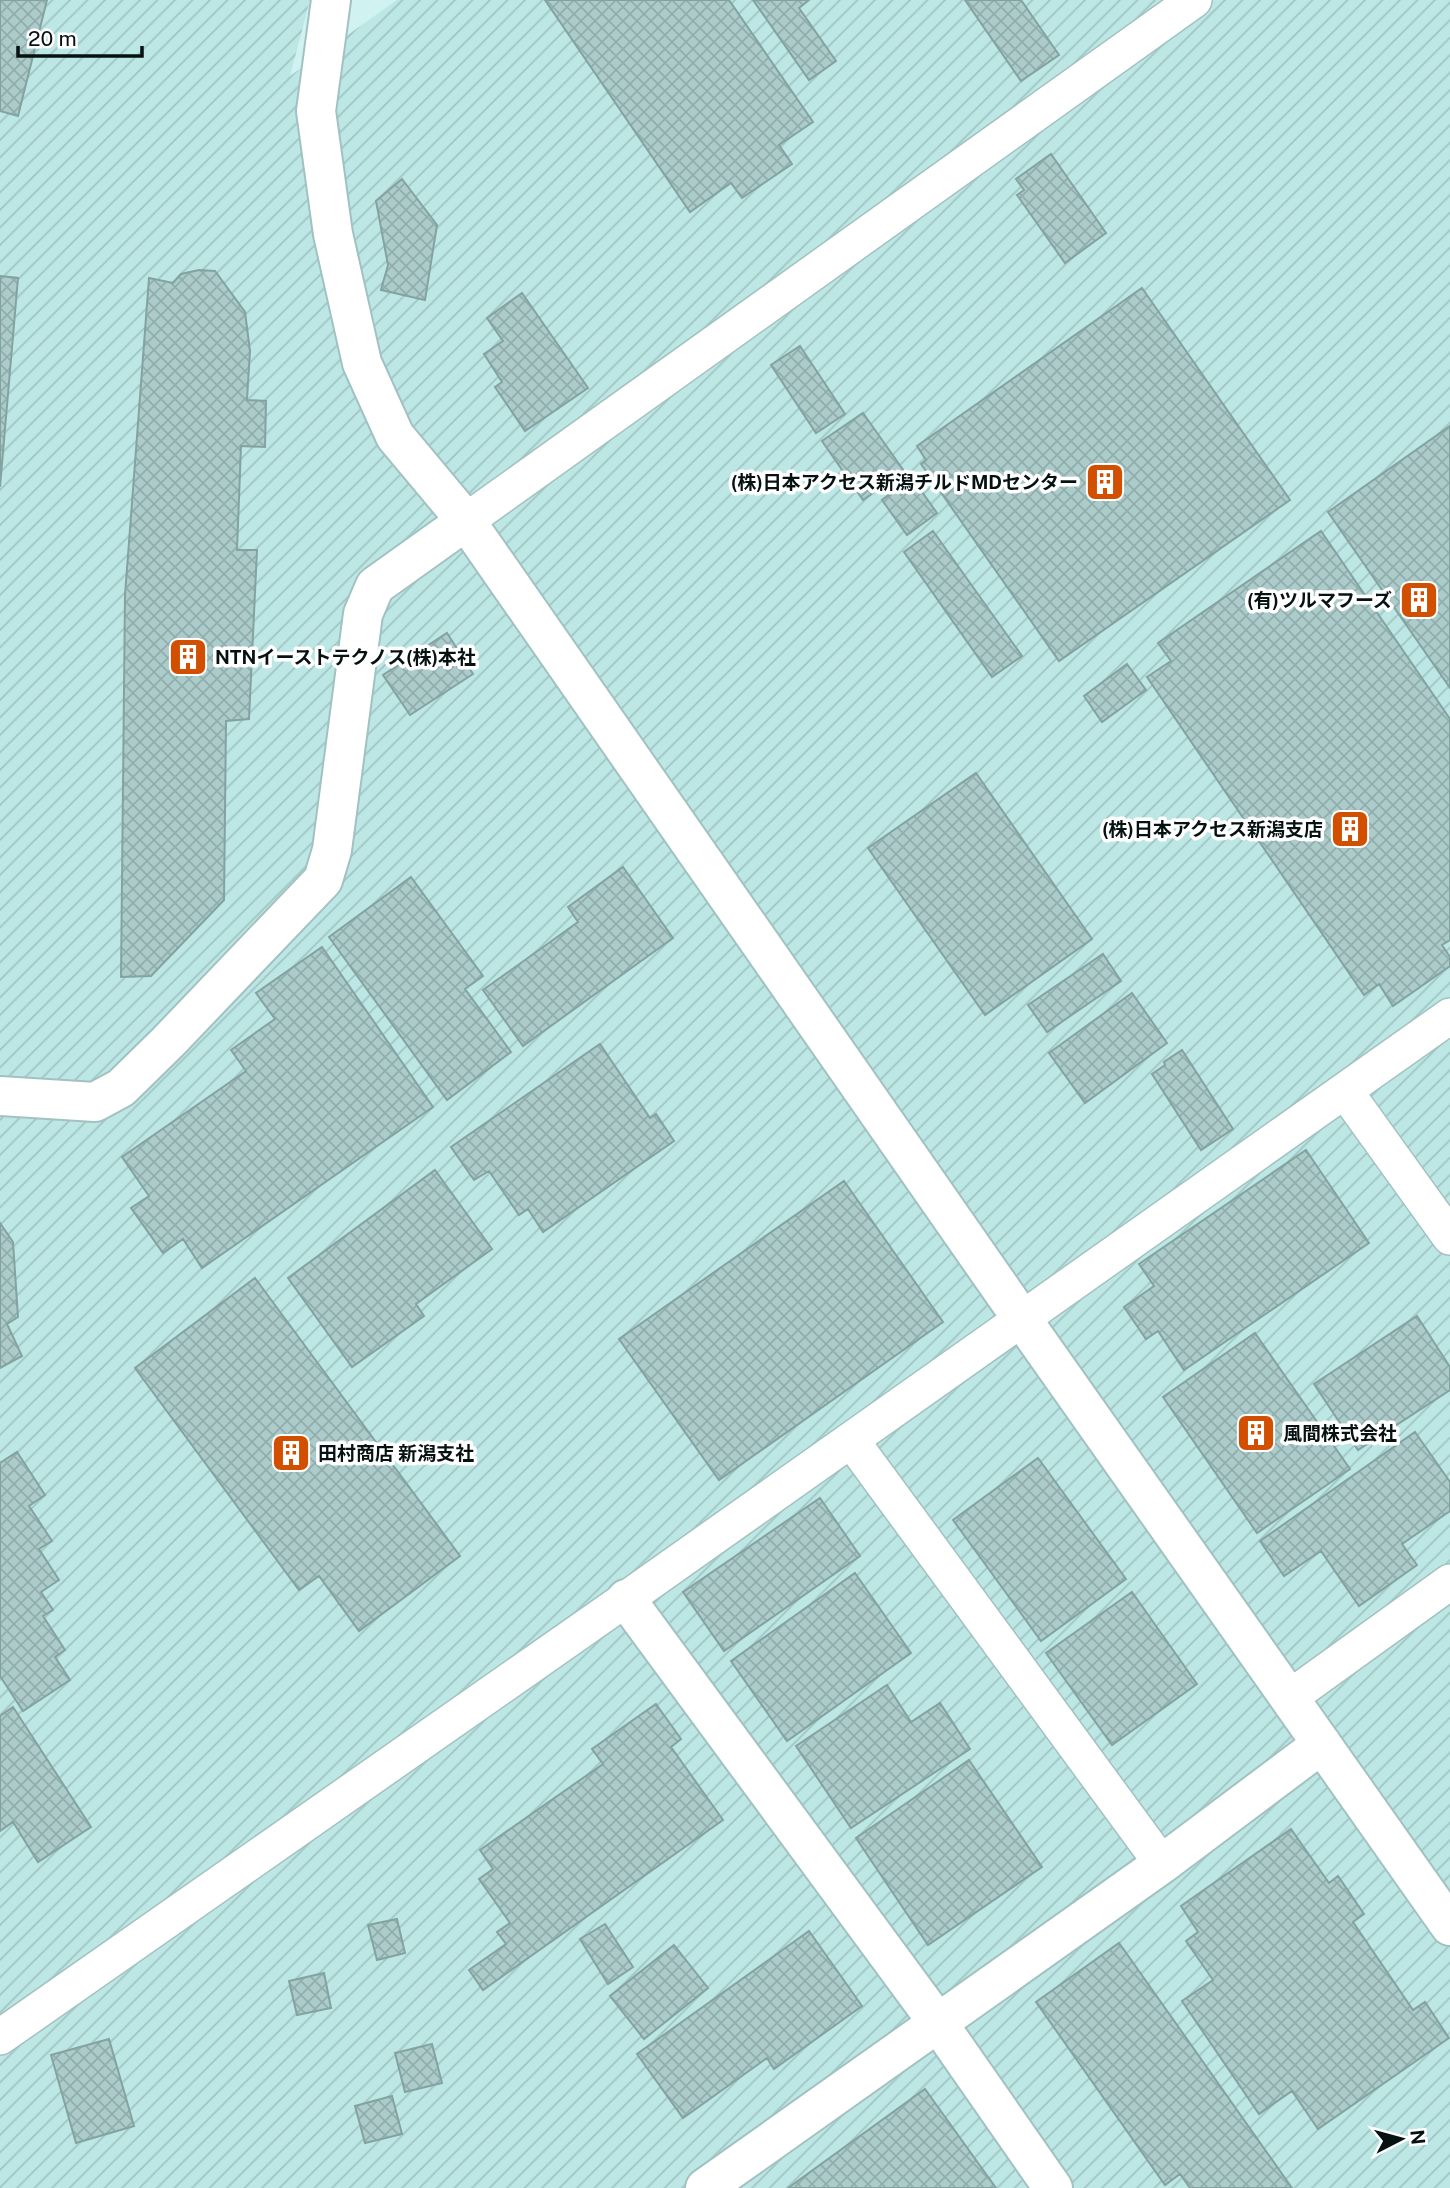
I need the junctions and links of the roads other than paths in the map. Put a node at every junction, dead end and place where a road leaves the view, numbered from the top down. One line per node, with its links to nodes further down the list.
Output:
1 (331, 0): 3 (street)
2 (1194, 0): 3 (street)
3 (466, 521): 6 (street); 8 (street)
4 (1450, 1016): 5 (street)
5 (1345, 1091): 7 (street); 8 (street)
6 (0, 1096)
7 (1450, 1237)
8 (1022, 1319): 9 (street); 12 (street)
9 (851, 1440): 11 (street); 14 (street)
10 (1450, 1582): 12 (street)
11 (626, 1598): 16 (street); 17 (street)
12 (1289, 1698): 13 (street)
13 (1322, 1744): 14 (street); 15 (street)
14 (1162, 1864): 16 (street)
15 (1450, 1927)
16 (938, 2023): 18 (street); 19 (street)
17 (0, 2037)
18 (705, 2188)
19 (1053, 2188)

